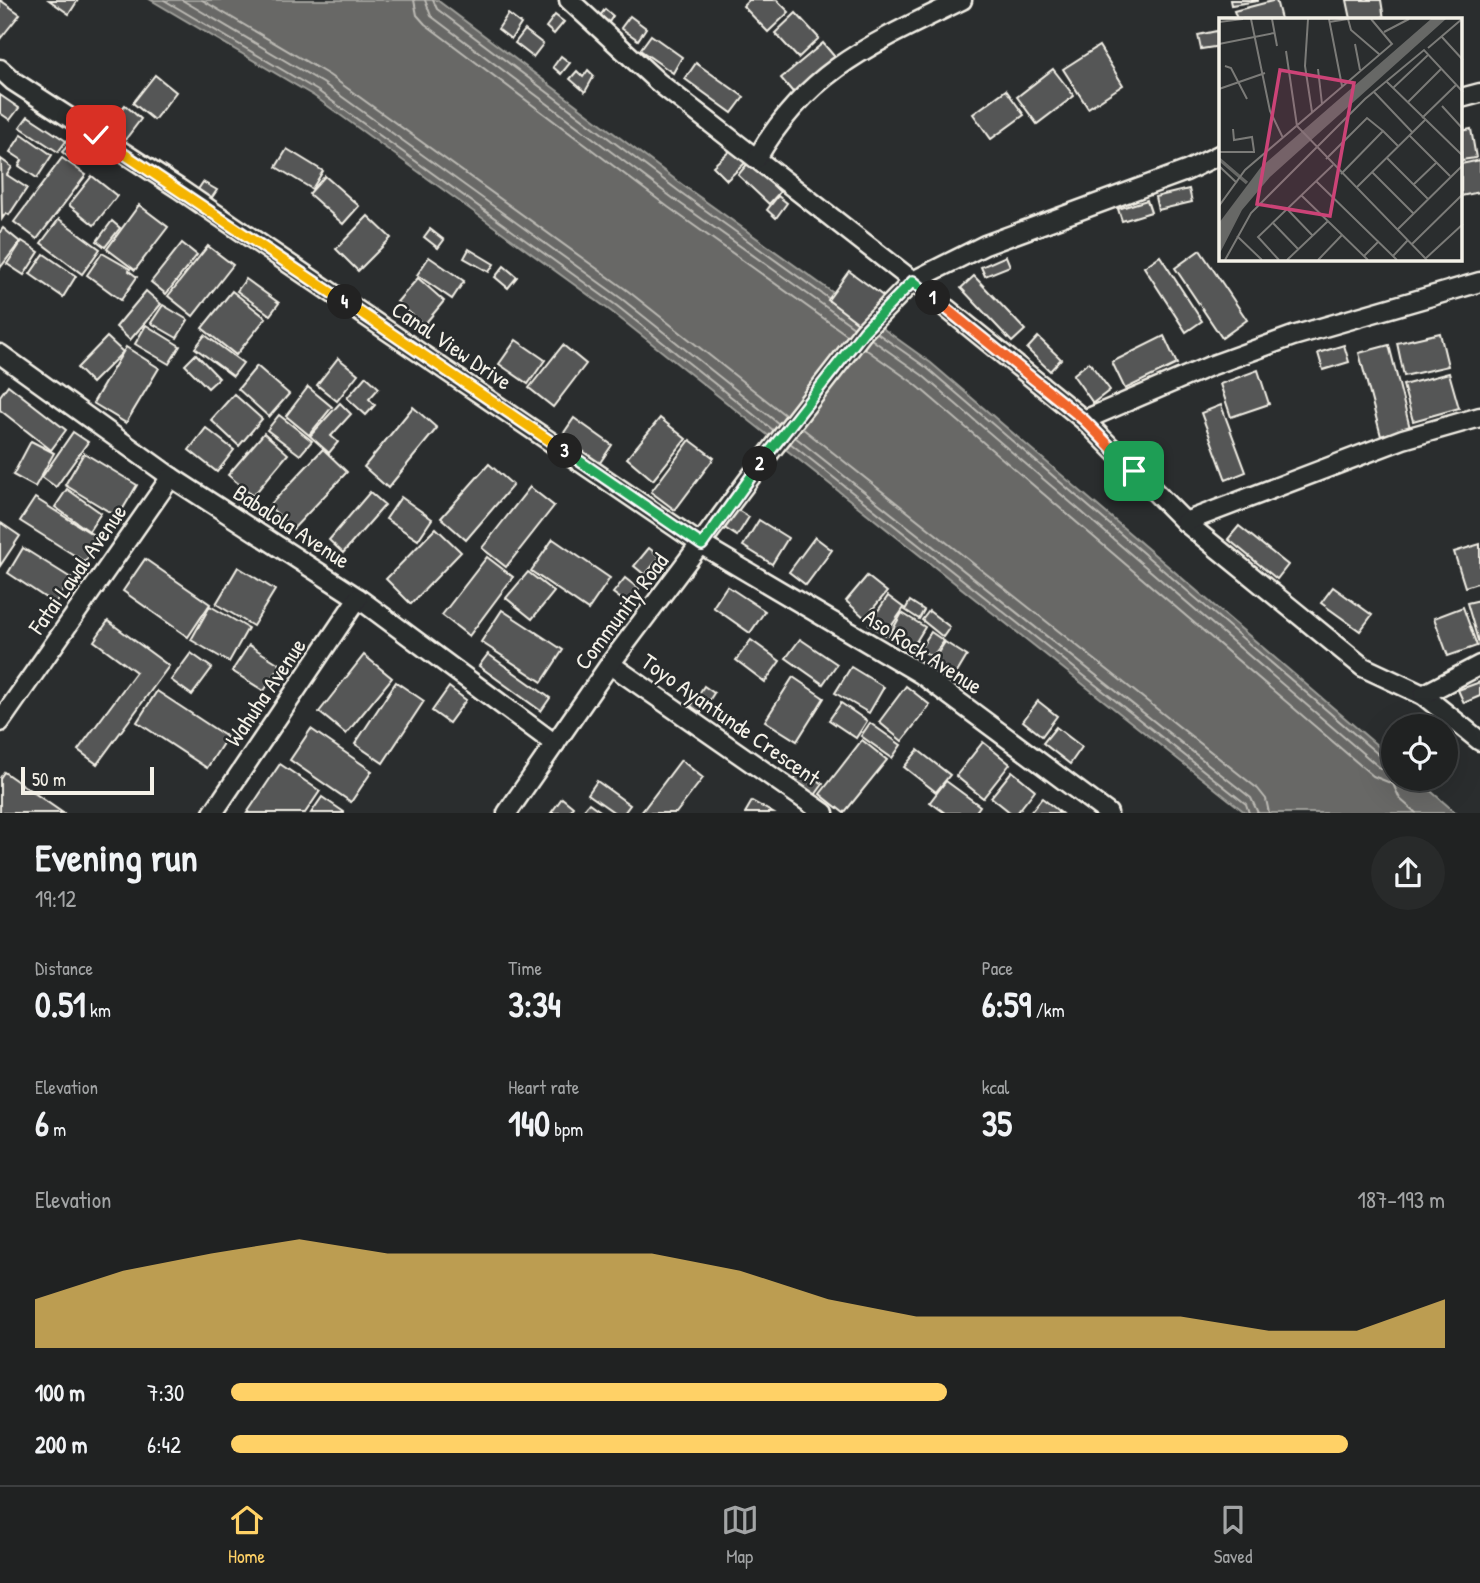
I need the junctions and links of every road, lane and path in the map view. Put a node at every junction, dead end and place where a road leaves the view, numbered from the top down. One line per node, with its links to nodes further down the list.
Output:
1 (569, 0): 7 (street)
2 (962, 0): 7 (street)
3 (0, 69): 15 (street, Canal View Drive)
4 (1480, 93): 5 (street)
5 (1462, 99)
6 (1219, 155): 8 (street, Community Road)
7 (757, 158): 8 (street)
8 (913, 281): 12 (street); 15 (street, Community Road)
9 (1480, 282): 12 (street)
10 (0, 354): 13 (street, Babalola Avenue)
11 (1480, 417): 14 (street)
12 (1084, 420): 14 (street)
13 (171, 477): 16 (street, Babalola Avenue); 20 (street, Fatai Lawal Avenue)
14 (1185, 522): 19 (street)
15 (702, 545): 17 (street, Community Road); 26 (street, Aso Rock Avenue)
16 (358, 598): 22 (street, Babalola Avenue); 23 (street, Wahuha Avenue)
17 (610, 664): 22 (street, Community Road); 25 (street, Toyo Ayantunde Crescent)
18 (1480, 665): 19 (street)
19 (1423, 695): 21 (street)
20 (0, 722)
21 (1480, 741)
22 (555, 744): 24 (street, Community Road)
23 (213, 813)
24 (506, 813)
25 (824, 813)
26 (1108, 813)

